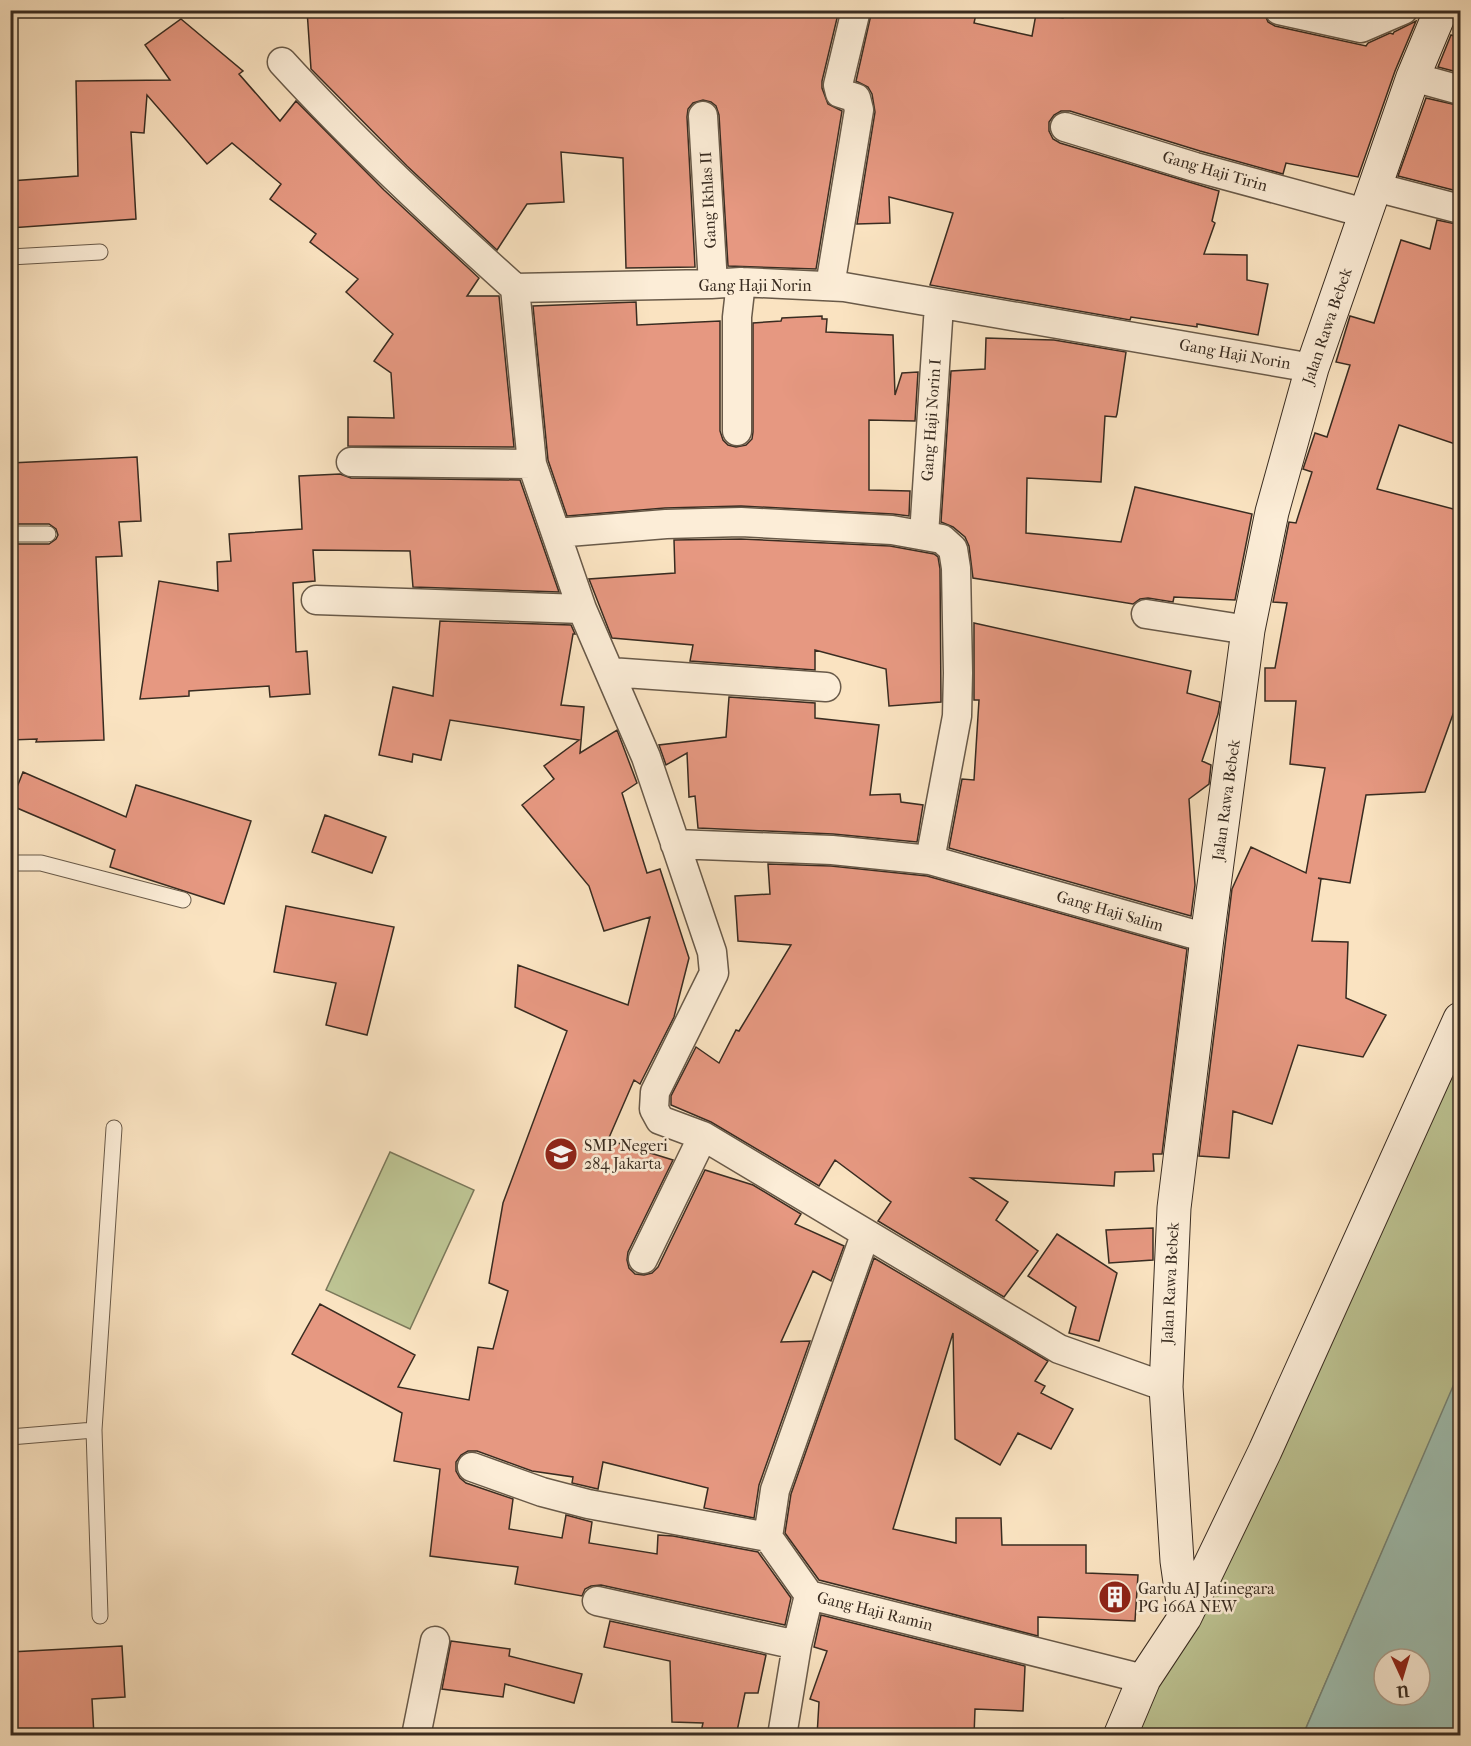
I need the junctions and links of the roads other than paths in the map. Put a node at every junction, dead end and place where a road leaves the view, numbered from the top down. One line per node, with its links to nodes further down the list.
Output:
1 (856, 10): 15 (street)
2 (1279, 10): 3 (street)
3 (1422, 12): 5 (street, Jalan Rawa Bebek)
4 (282, 62): 16 (street)
5 (1413, 77): 6 (street); 9 (street, Jalan Rawa Bebek)
6 (1461, 90)
7 (703, 116): 14 (street, Gang Ikhlas II)
8 (1065, 127): 9 (street, Gang Haji Tirin)
9 (1370, 200): 10 (street, Gang Haji Tirin); 18 (street, Jalan Rawa Bebek)
10 (1461, 209)
11 (100, 252): 12 (lane)
12 (10, 257)
13 (741, 282): 14 (street, Gang Haji Norin); 15 (street, Gang Haji Norin); 19 (street)
14 (713, 284): 16 (street, Gang Haji Norin)
15 (830, 286): 17 (street, Gang Haji Norin)
16 (515, 288): 21 (street)
17 (939, 305): 18 (street, Gang Haji Norin); 25 (street, Gang Haji Norin I)
18 (1312, 368): 29 (street, Jalan Rawa Bebek)
19 (737, 431)
20 (351, 462): 21 (street)
21 (532, 464): 22 (street)
22 (555, 533): 25 (street); 27 (street)
23 (10, 534): 24 (lane)
24 (48, 534)
25 (924, 535): 33 (street)
26 (316, 600): 27 (street)
27 (582, 609): 30 (street)
28 (1146, 614): 29 (street)
29 (1248, 630): 36 (street, Jalan Rawa Bebek)
30 (610, 672): 31 (street); 32 (street)
31 (826, 687)
32 (675, 844): 33 (street, Gang Haji Salim); 39 (street)
33 (930, 860): 36 (street, Gang Haji Salim)
34 (10, 862): 35 (lane)
35 (183, 900)
36 (1207, 938): 42 (street, Jalan Rawa Bebek)
37 (1461, 1019): 50 (street)
38 (114, 1128): 43 (lane)
39 (703, 1136): 40 (street); 41 (street)
40 (865, 1234): 42 (street); 46 (street)
41 (643, 1258)
42 (1166, 1387): 50 (street, Jalan Rawa Bebek)
43 (94, 1430): 44 (lane); 49 (lane)
44 (10, 1437)
45 (472, 1467): 46 (street)
46 (768, 1537): 47 (street, Gang Haji Ramin)
47 (809, 1595): 52 (street); 53 (street, Gang Haji Ramin)
48 (597, 1601): 52 (street)
49 (100, 1616)
50 (1185, 1617): 53 (street)
51 (435, 1641): 54 (street)
52 (797, 1645): 55 (street)
53 (1144, 1679): 56 (street)
54 (416, 1736)
55 (782, 1736)
56 (1120, 1736)

